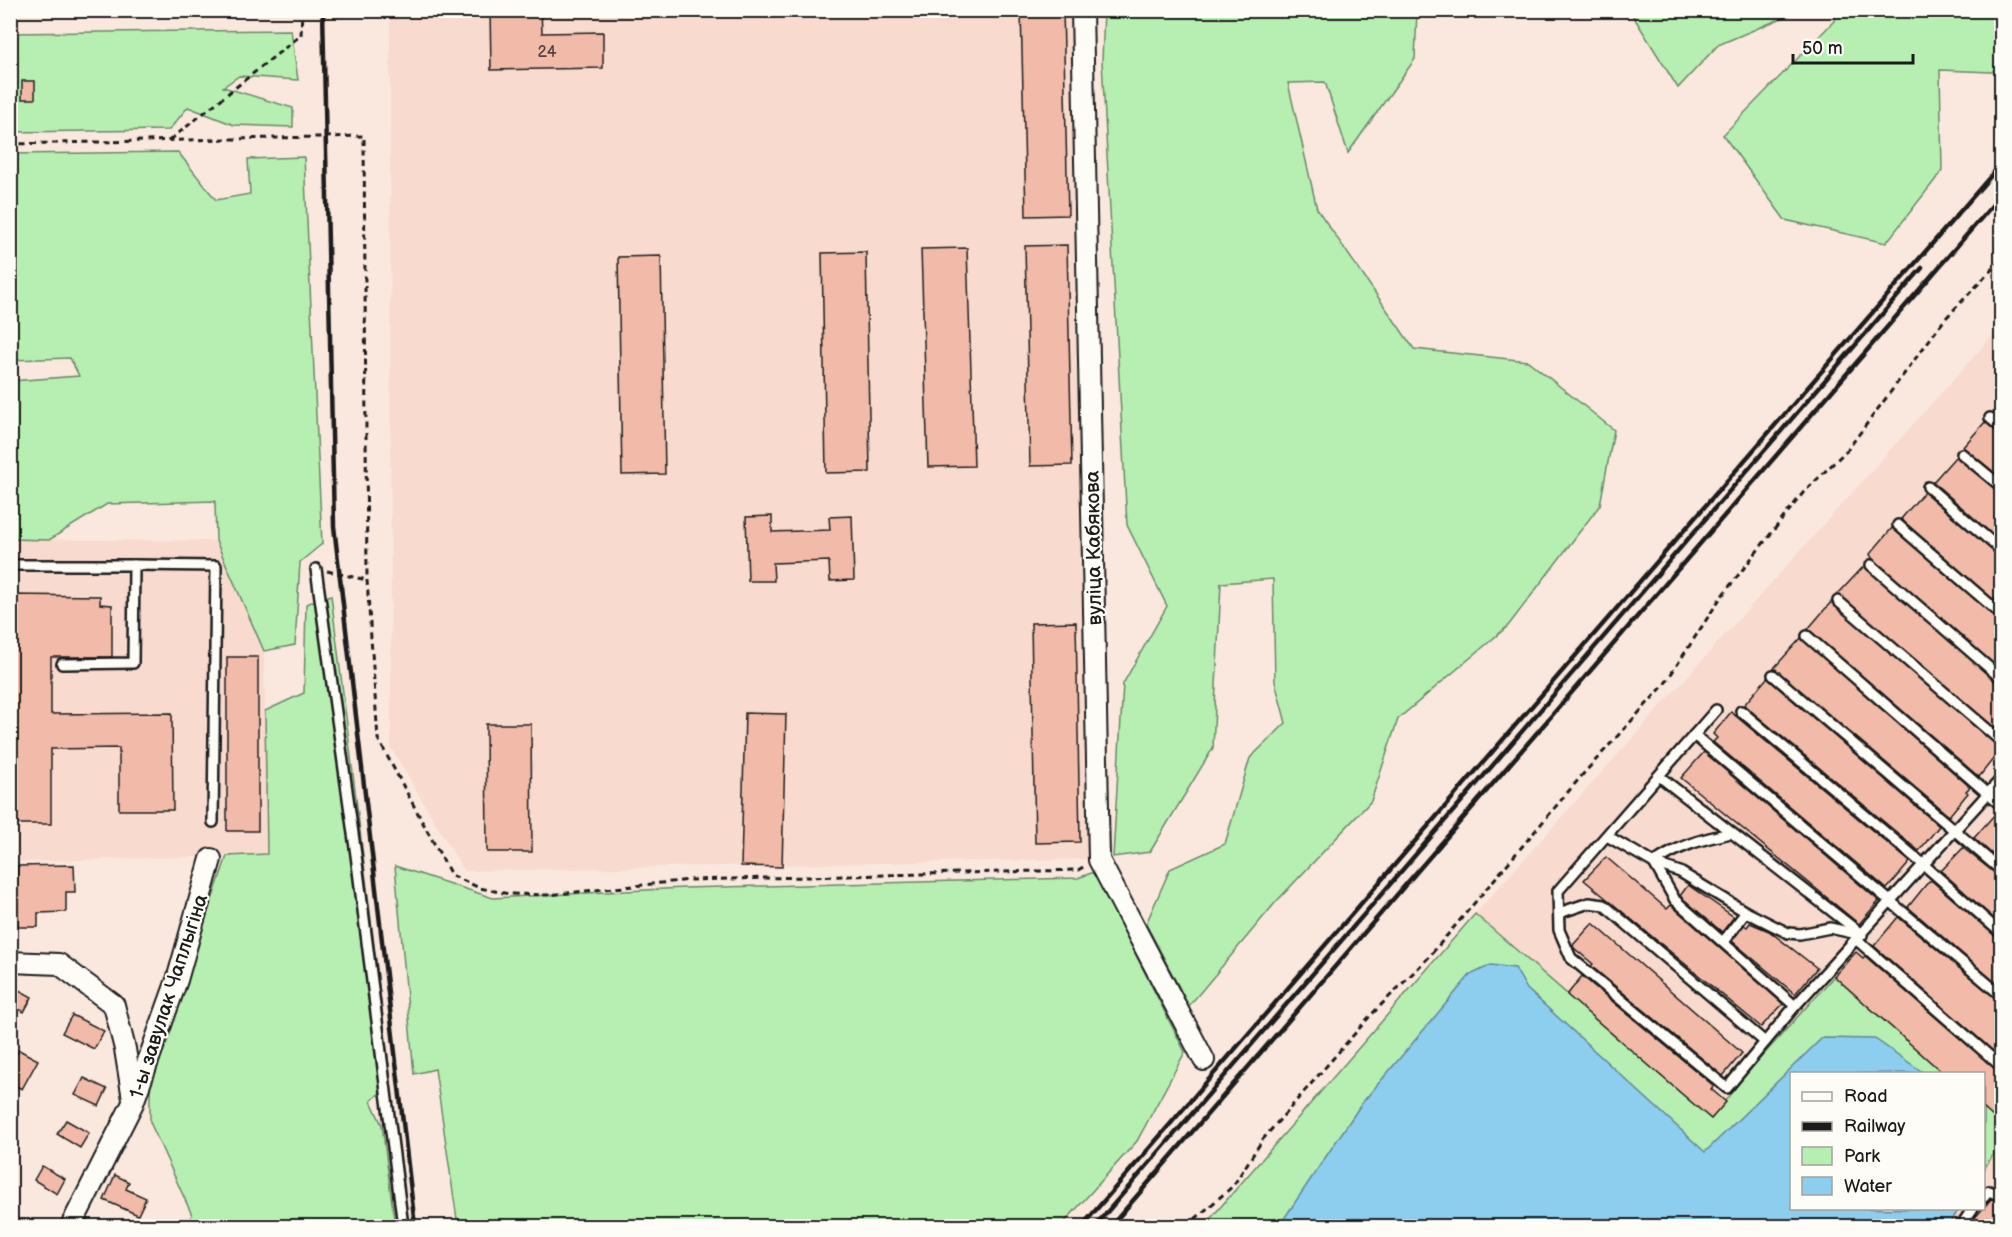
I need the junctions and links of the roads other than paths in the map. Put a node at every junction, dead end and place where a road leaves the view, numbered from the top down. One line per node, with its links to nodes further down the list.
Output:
1 (1082, 10): 45 (street, вуліца Кабякова)
2 (1990, 418): 3 (lane)
3 (2001, 428)
4 (1962, 454): 6 (lane)
5 (1928, 487): 8 (lane)
6 (2001, 488)
7 (1898, 525): 14 (lane)
8 (2001, 551)
9 (1870, 564): 18 (lane)
10 (10, 565): 11 (lane)
11 (134, 565): 16 (lane); 27 (lane)
12 (316, 569): 52 (lane)
13 (1838, 601): 22 (lane)
14 (2001, 615)
15 (1807, 636): 25 (lane)
16 (62, 664)
17 (1773, 675): 28 (lane)
18 (2001, 679)
19 (1716, 710): 21 (lane)
20 (1741, 711): 33 (lane)
21 (1694, 735): 23 (lane); 35 (lane)
22 (2001, 742)
23 (1659, 776): 29 (lane); 30 (lane)
24 (2001, 778): 25 (lane)
25 (1988, 794): 26 (lane); 28 (lane)
26 (2001, 806)
27 (213, 822)
28 (1954, 830): 33 (lane); 34 (lane)
29 (1731, 833): 32 (lane); 39 (lane)
30 (1606, 836): 32 (lane); 37 (lane)
31 (211, 859): 47 (street, 1-ы завулак Чаплыгіна)
32 (1654, 863): 36 (lane); 40 (lane)
33 (1923, 864): 35 (lane); 38 (lane)
34 (2001, 871)
35 (1892, 901): 39 (lane); 42 (lane)
36 (1746, 912): 39 (lane); 40 (lane)
37 (1559, 913): 44 (lane); 44 (lane)
38 (2001, 934)
39 (1860, 937): 43 (lane); 46 (lane)
40 (1723, 942): 43 (lane)
41 (10, 962): 47 (street)
42 (2001, 996)
43 (1795, 1006): 44 (lane)
44 (1765, 1042)
45 (1204, 1060)
46 (2001, 1067)
47 (133, 1103): 51 (street, 1-ы завулак Чаплыгіна)
48 (1985, 1195): 49 (lane)
49 (2001, 1196)
50 (1972, 1210): 53 (lane)
51 (71, 1227)
52 (403, 1227)
53 (1968, 1227)

